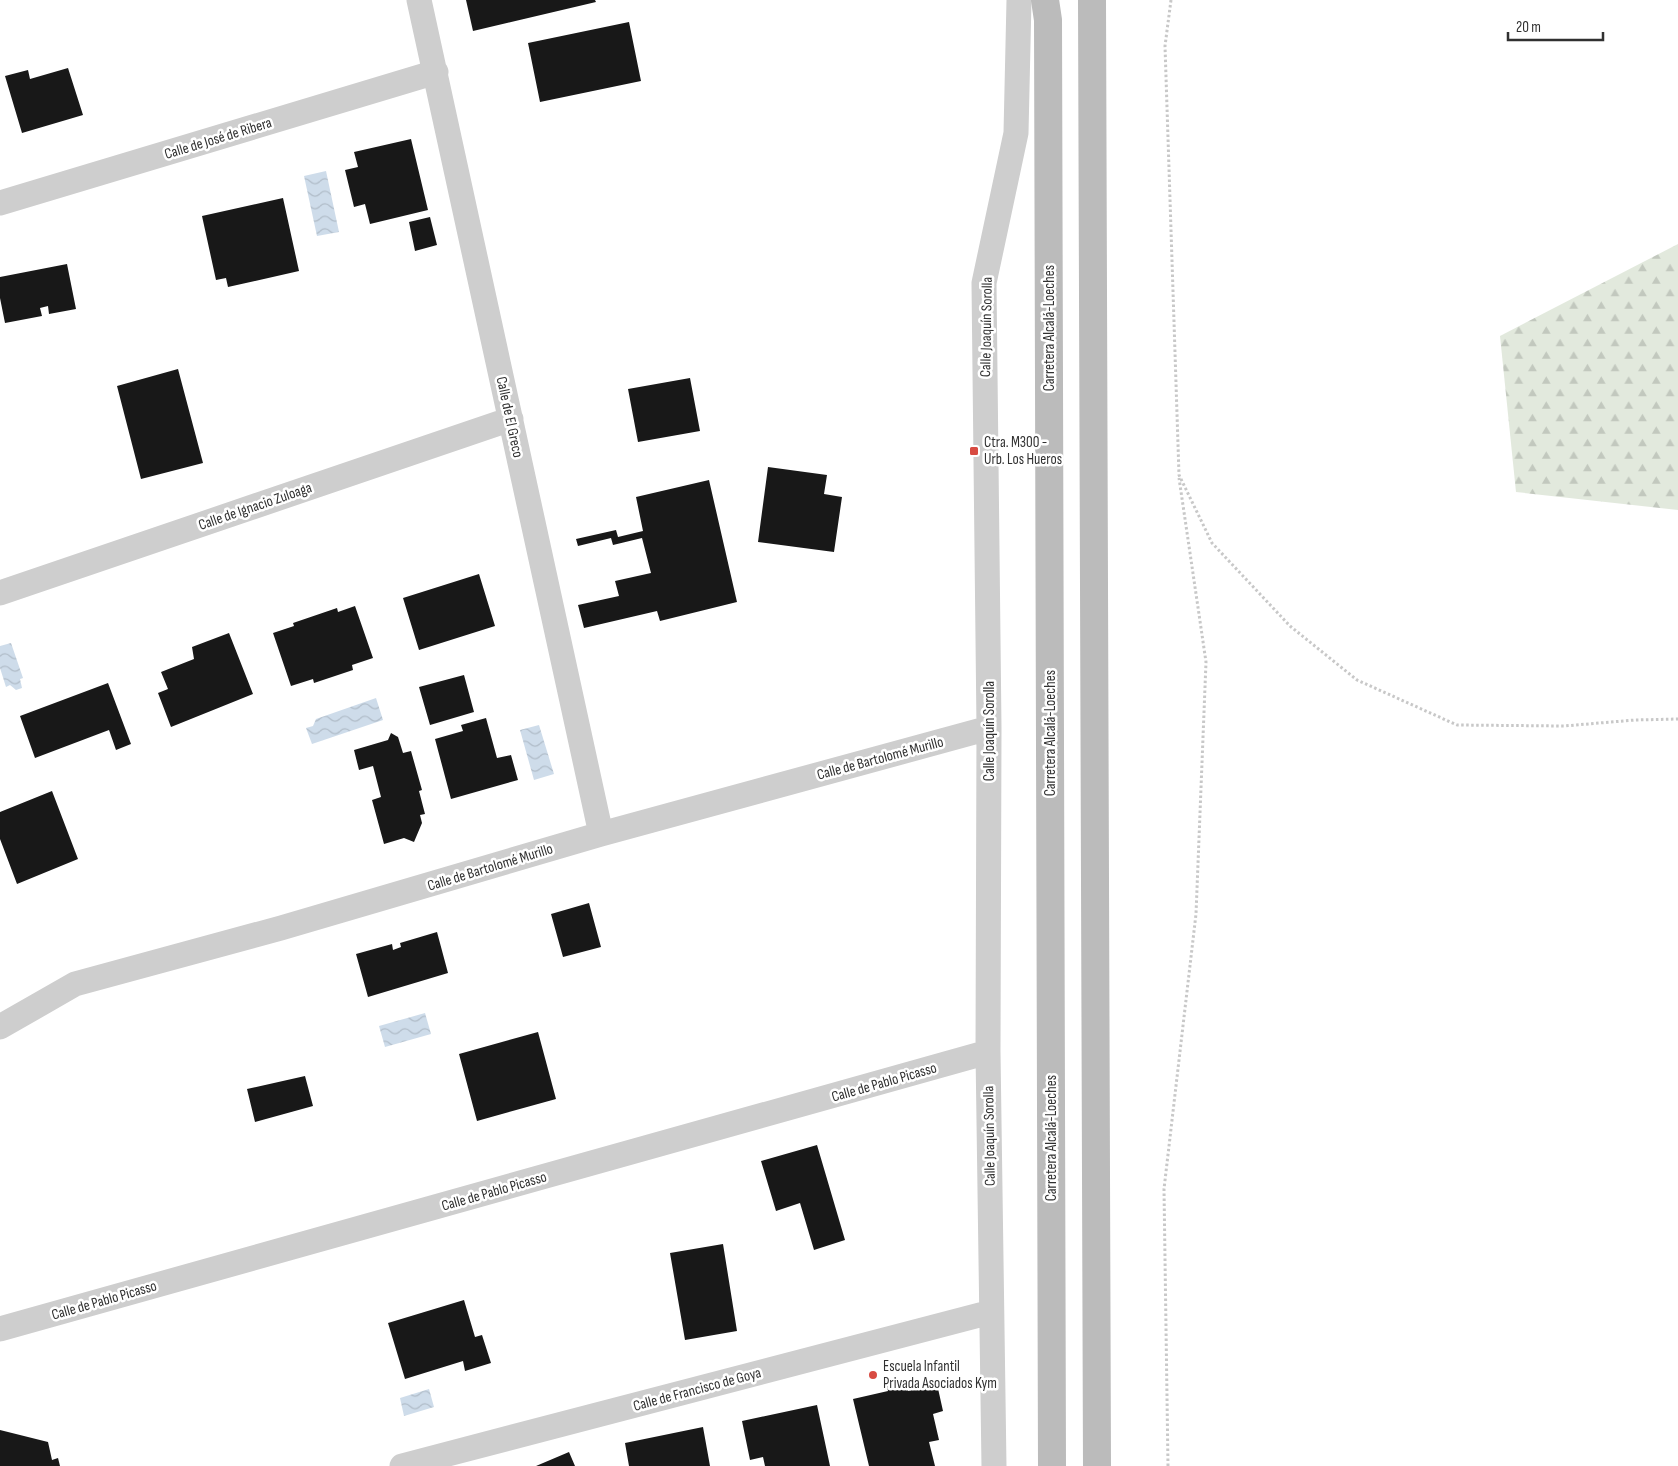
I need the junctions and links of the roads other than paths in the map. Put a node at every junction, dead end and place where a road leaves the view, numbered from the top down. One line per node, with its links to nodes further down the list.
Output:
1 (419, 0): 5 (street, Calle de El Greco)
2 (1019, 0): 9 (street, Calle Joaquín Sorolla)
3 (1045, 0): 17 (main road, Carretera Alcalá-Loeches)
4 (1092, 0): 18 (main road)
5 (436, 72): 6 (street, Calle de José de Ribera); 7 (street, Calle de El Greco)
6 (0, 203)
7 (511, 419): 8 (street, Calle de Ignacio Zuloaga); 10 (street, Calle de El Greco)
8 (0, 593)
9 (990, 728): 10 (street, Calle de Bartolomé Murillo); 12 (street, Calle Joaquín Sorolla)
10 (601, 834): 11 (street, Calle de Bartolomé Murillo)
11 (0, 1027)
12 (988, 1052): 13 (street, Calle Joaquín Sorolla); 14 (street, Calle de Pablo Picasso)
13 (991, 1312): 15 (street, Calle de Francisco de Goya); 16 (street, Calle Joaquín Sorolla)
14 (0, 1329)
15 (402, 1466)
16 (994, 1466)
17 (1052, 1466)
18 (1097, 1466)

